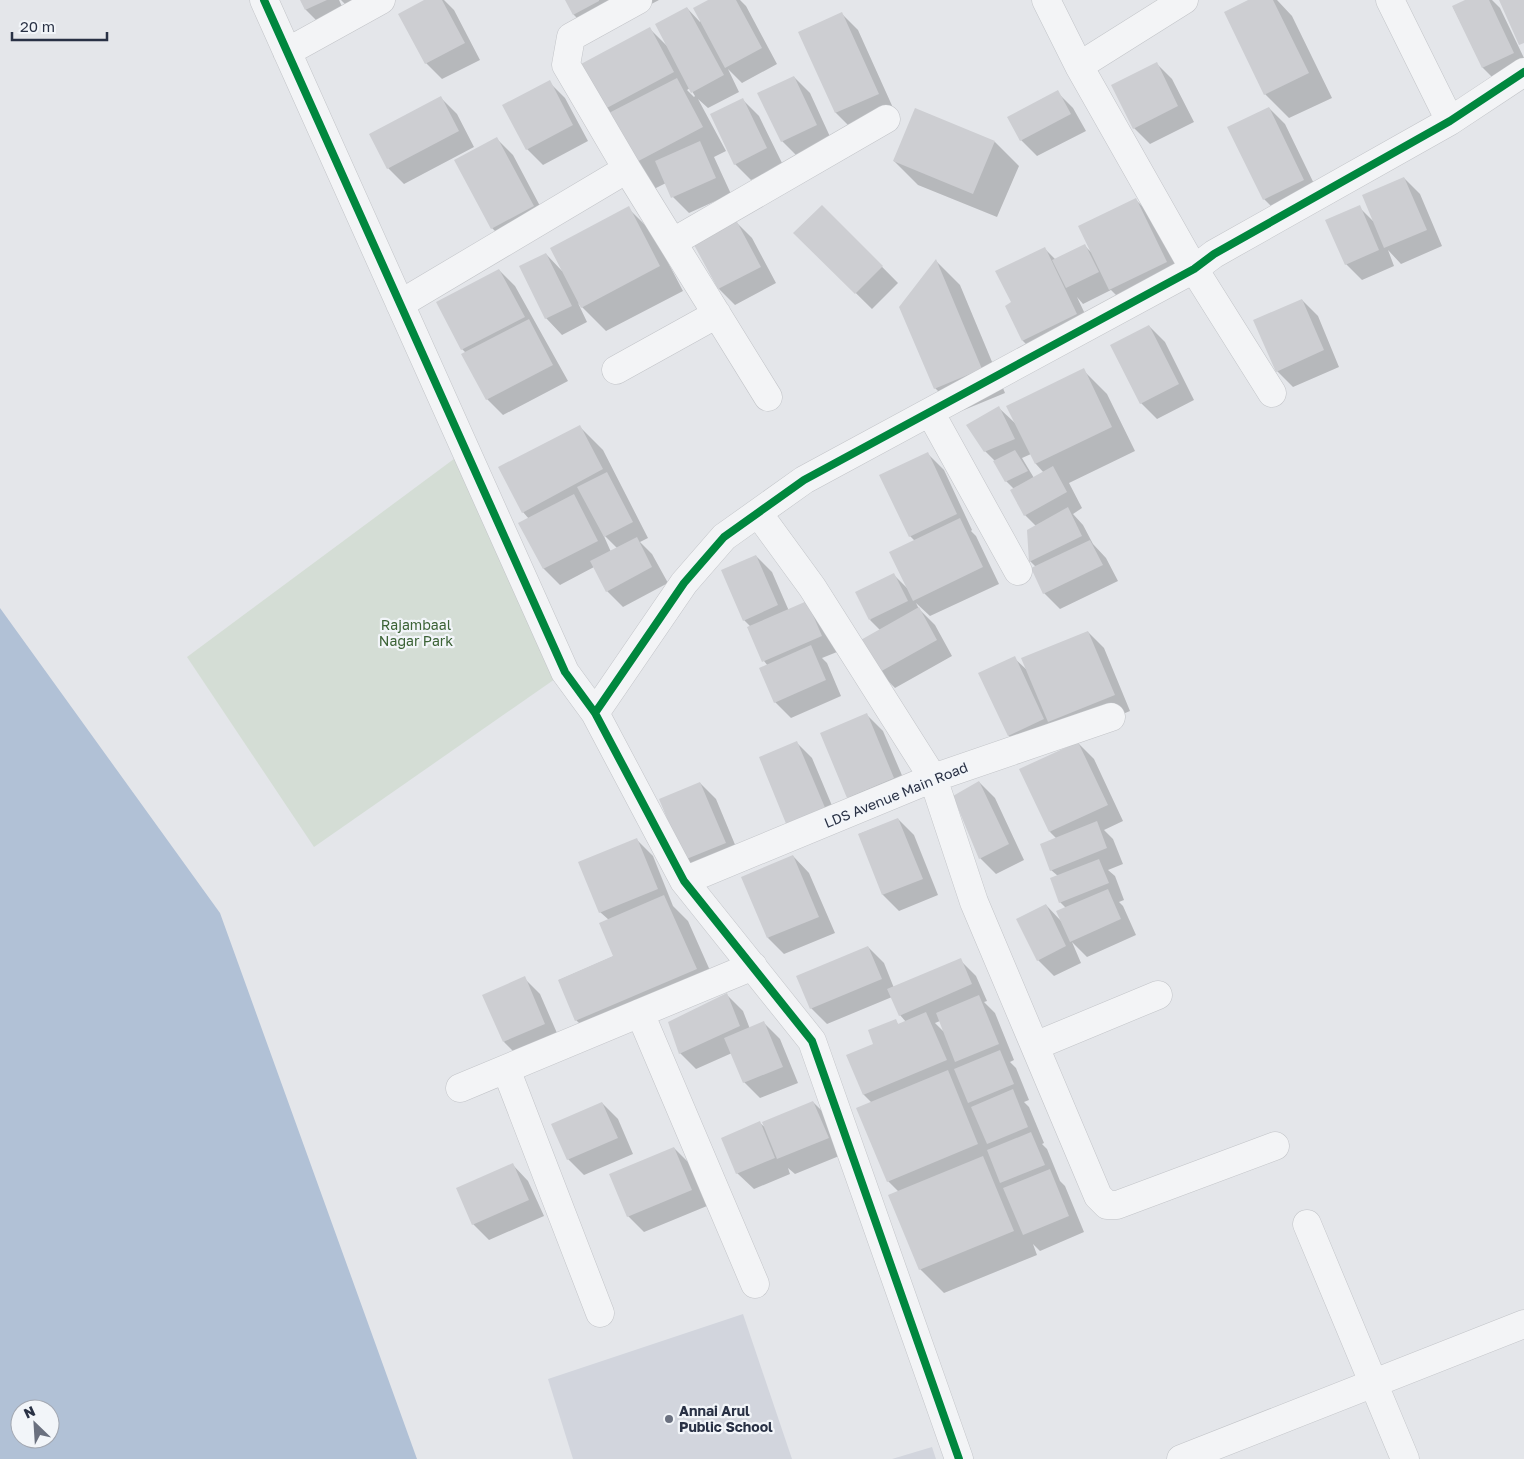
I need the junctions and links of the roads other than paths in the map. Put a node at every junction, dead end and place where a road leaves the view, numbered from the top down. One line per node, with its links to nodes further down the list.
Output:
1 (264, 0): 7 (street)
2 (381, 0): 7 (street)
3 (638, 0): 12 (street)
4 (1046, 0): 8 (street)
5 (1184, 0): 8 (street)
6 (1390, 0): 11 (street)
7 (287, 52): 15 (street)
8 (1079, 66): 14 (street)
9 (1524, 72): 11 (street)
10 (886, 119): 13 (street)
11 (1450, 121): 14 (street)
12 (627, 169): 13 (street); 15 (street)
13 (673, 242): 16 (street)
14 (1194, 269): 18 (street); 20 (street)
15 (400, 304): 23 (street)
16 (717, 314): 17 (street); 19 (street)
17 (616, 370)
18 (1272, 393)
19 (768, 397)
20 (930, 412): 21 (street); 22 (street)
21 (758, 513): 23 (street); 25 (street)
22 (1018, 571)
23 (595, 713): 26 (street)
24 (1111, 717): 25 (street, LDS Avenue Main Road)
25 (933, 778): 26 (street, LDS Avenue Main Road); 30 (street)
26 (684, 881): 27 (street)
27 (753, 966): 29 (street); 40 (street)
28 (1158, 995): 30 (street)
29 (640, 1013): 31 (street); 35 (street)
30 (1035, 1046): 33 (street)
31 (506, 1069): 32 (street); 36 (street)
32 (460, 1088)
33 (1275, 1146)
34 (1306, 1224): 38 (street)
35 (755, 1284)
36 (600, 1313)
37 (1524, 1324): 38 (street)
38 (1372, 1383): 39 (street); 41 (street)
39 (1196, 1456)
40 (959, 1459)
41 (1405, 1459)

